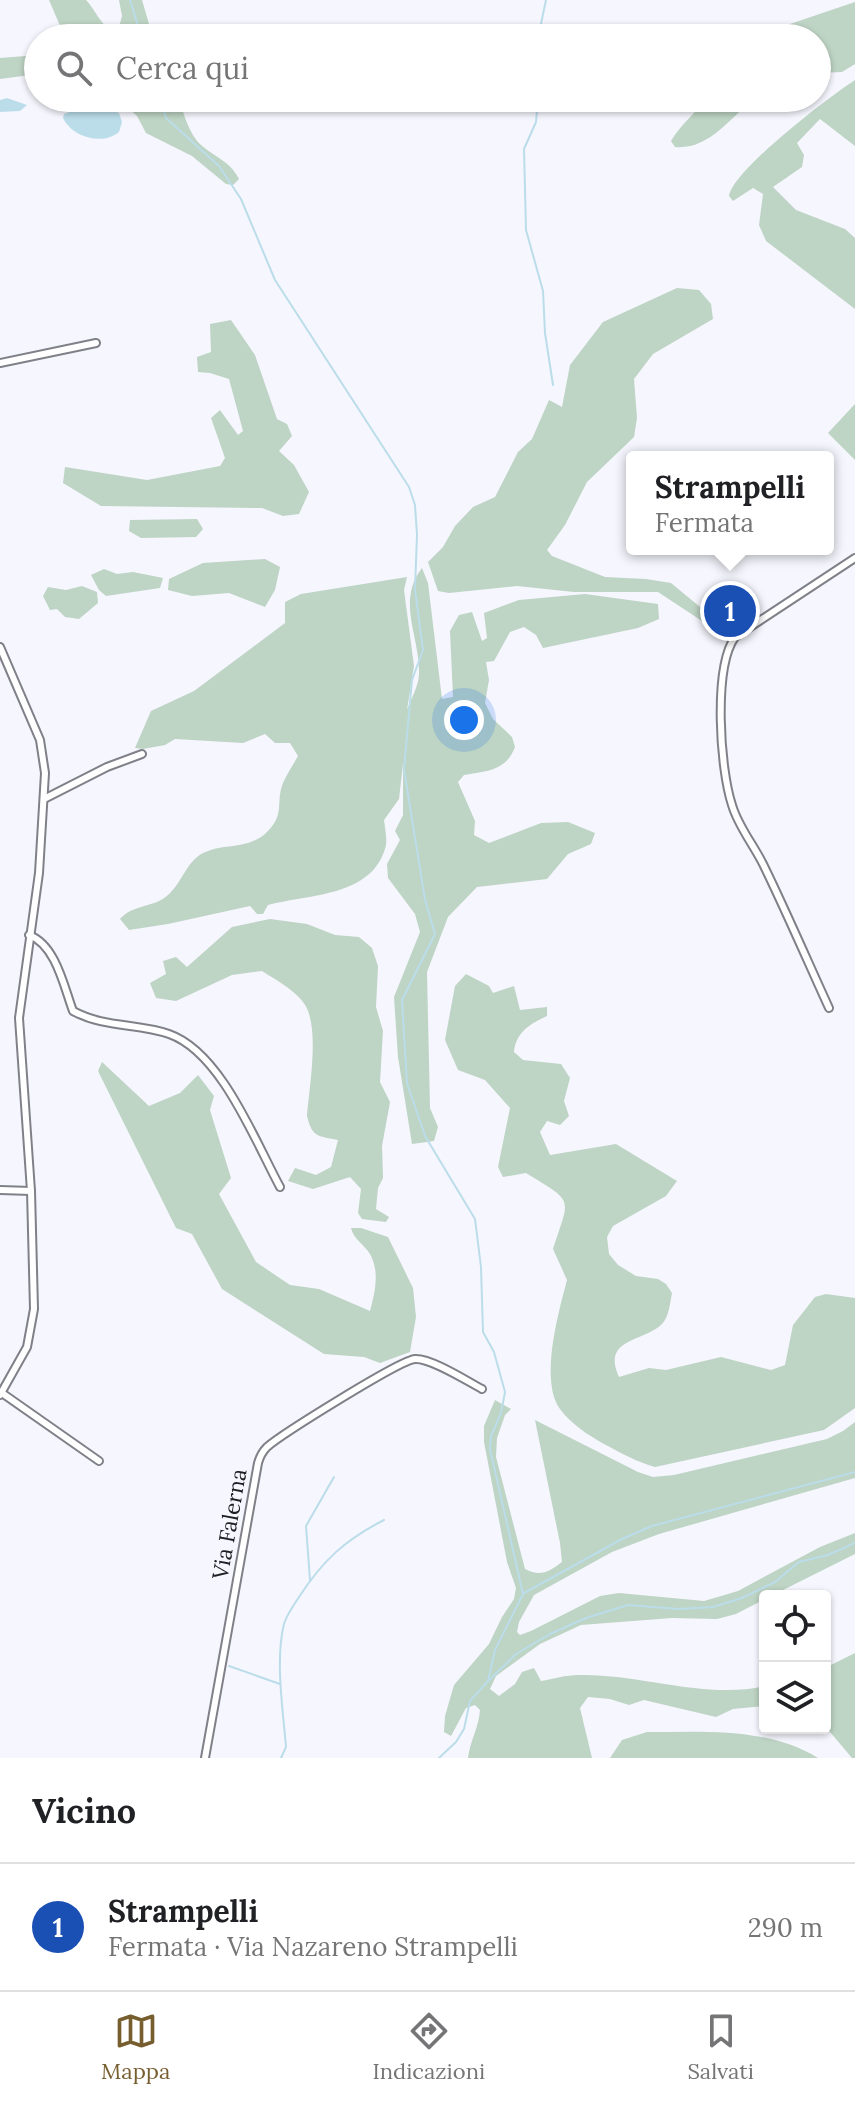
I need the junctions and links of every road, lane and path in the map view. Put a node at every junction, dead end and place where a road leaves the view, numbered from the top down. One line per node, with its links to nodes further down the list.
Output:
1 (96, 343): 2 (street)
2 (0, 363)
3 (855, 558): 8 (street)
4 (0, 647): 6 (street)
5 (142, 754): 6 (street)
6 (44, 799): 7 (street)
7 (29, 935): 9 (street); 11 (street)
8 (829, 1008)
9 (280, 1187)
10 (0, 1190): 11 (street)
11 (31, 1191): 13 (street)
12 (482, 1389): 15 (street, Via Falerna)
13 (1, 1394): 14 (street)
14 (99, 1461)
15 (205, 1758)

